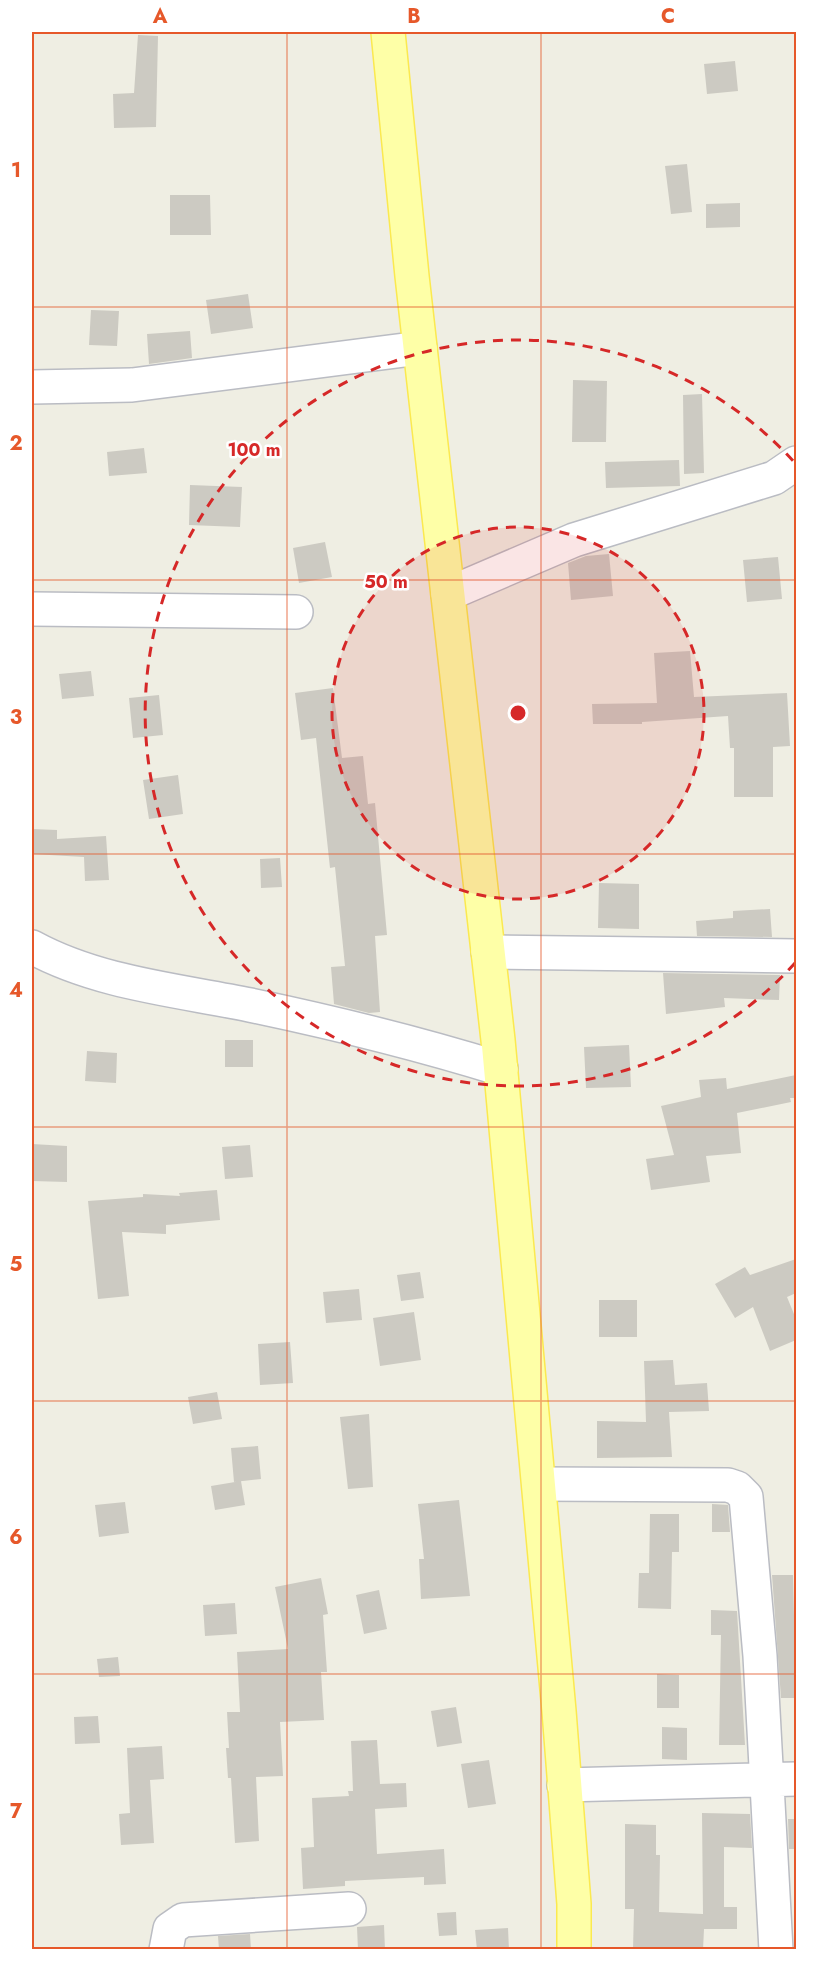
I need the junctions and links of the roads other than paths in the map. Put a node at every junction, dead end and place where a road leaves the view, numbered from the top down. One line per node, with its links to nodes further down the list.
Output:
1 (388, 32): 2 (main road)
2 (420, 348): 3 (street); 5 (main road)
3 (32, 387)
4 (796, 463): 5 (street)
5 (448, 594): 9 (main road)
6 (32, 609): 7 (street)
7 (296, 612)
8 (32, 948): 11 (street)
9 (488, 952): 10 (street); 11 (main road)
10 (796, 956)
11 (501, 1069): 12 (main road)
12 (539, 1484): 13 (street); 14 (main road)
13 (782, 1779): 14 (street); 18 (street)
14 (564, 1785): 17 (main road)
15 (349, 1909): 16 (street)
16 (165, 1950)
17 (574, 1950)
18 (776, 1950)

